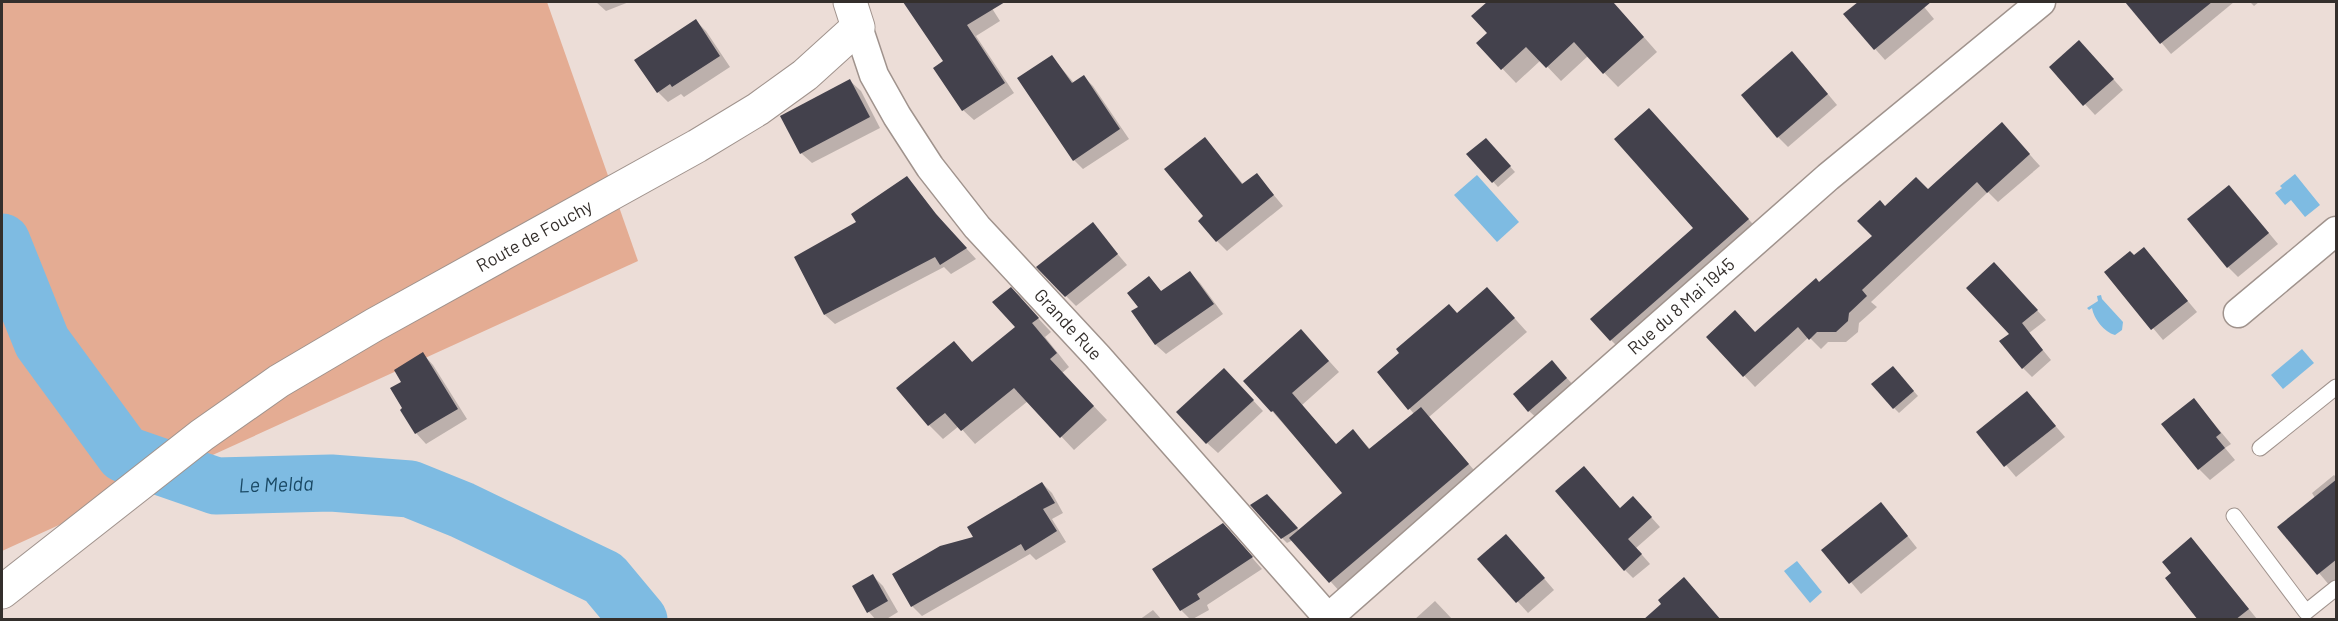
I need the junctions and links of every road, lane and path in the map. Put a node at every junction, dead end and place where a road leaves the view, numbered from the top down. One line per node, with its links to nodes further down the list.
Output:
1 (2041, 2): 10 (street, Rue du 8 Mai 1945)
2 (854, 14): 9 (street, Route de Fouchy); 10 (street, Grande Rue)
3 (2337, 231): 4 (street)
4 (2238, 313)
5 (2337, 387): 6 (lane)
6 (2260, 448)
7 (2234, 516): 8 (lane)
8 (2337, 588)
9 (2, 592)
10 (1329, 619)

